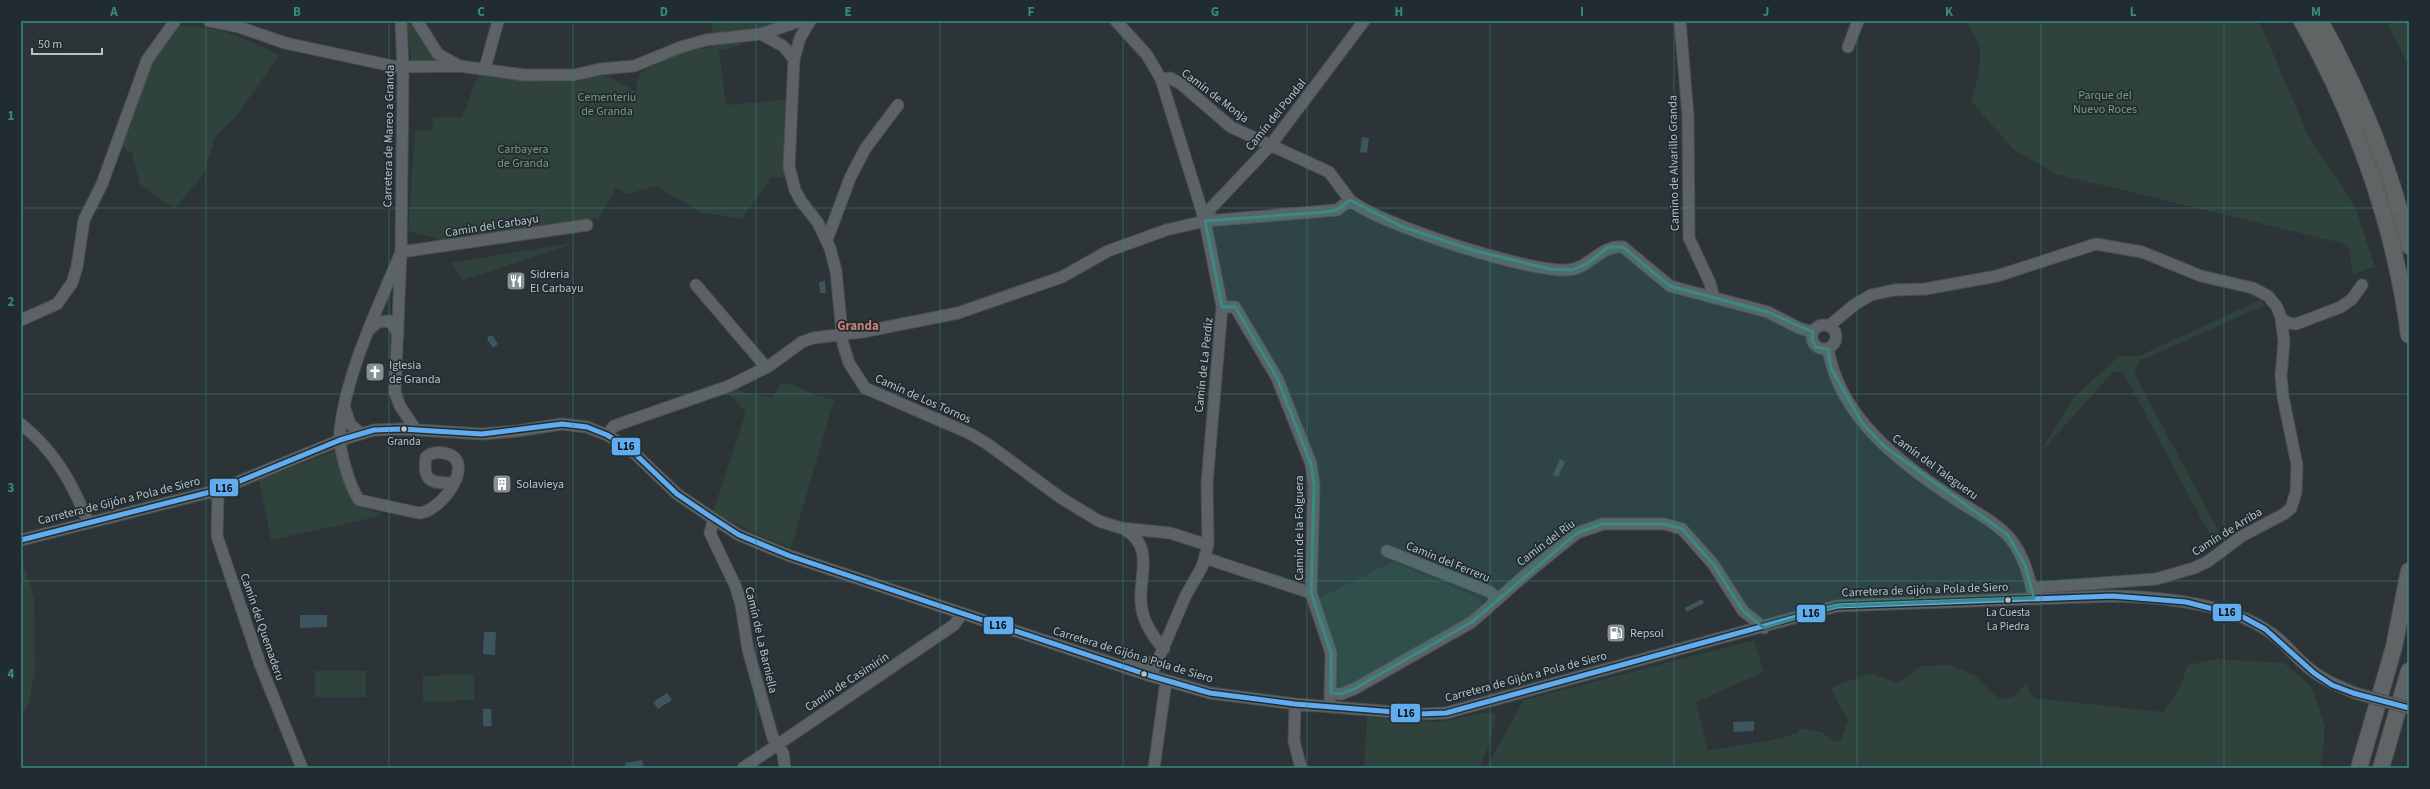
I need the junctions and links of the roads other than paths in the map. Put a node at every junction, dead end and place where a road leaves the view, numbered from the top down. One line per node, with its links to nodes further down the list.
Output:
1 (175, 21): 36 (street)
2 (210, 21): 18 (street)
3 (401, 21): 18 (street, Carretera de Mareo a Granda)
4 (417, 21): 17 (street)
5 (498, 21): 19 (street)
6 (800, 21): 14 (street)
7 (810, 21): 16 (street, Camín de Los Tornos)
8 (1116, 21): 20 (street, Camín de La Perdiz)
9 (1364, 21): 22 (street, Camín del Pondal)
10 (1680, 21): 33 (street, Camino de Alvarillo Granda)
11 (1858, 21): 15 (street)
12 (2302, 21): 41 (highway)
13 (2320, 21): 24 (highway)
14 (760, 34): 16 (street); 19 (street)
15 (1848, 47)
16 (794, 60): 27 (street, Camín de Los Tornos)
17 (459, 66): 18 (street); 19 (street)
18 (403, 68): 30 (street, Carretera de Mareo a Granda)
19 (485, 68)
20 (1161, 79): 22 (street, Camín de Monja); 25 (street, Camín de La Perdiz)
21 (898, 105): 27 (street)
22 (1270, 146): 23 (street, Camín de Monja); 25 (street, Camín del Pondal)
23 (1350, 200): 25 (street); 33 (street)
24 (2400, 210): 28 (highway); 29 (highway)
25 (1205, 221): 34 (street, Camín de La Perdiz); 40 (street)
26 (587, 225): 30 (street, Camin del Carbayu)
27 (827, 240): 40 (street, Camín de Los Tornos)
28 (2409, 240)
29 (2409, 246)
30 (401, 252): 38 (street, Carretera de Mareo a Granda); 42 (street, Carretera de Mareo a Granda)
31 (696, 285): 44 (street)
32 (2362, 285): 35 (street)
33 (1714, 298): 39 (street)
34 (1222, 307): 59 (street, Camín de La Perdiz); 63 (street, Camín de la Folguera)
35 (2281, 318): 37 (street); 64 (street, Camín de Arriba)
36 (21, 320)
37 (1829, 326): 39 (street); 43 (street)
38 (369, 330): 42 (street); 45 (street, Carretera de Mareo a Granda)
39 (1813, 332): 43 (street)
40 (843, 334): 44 (street); 57 (street, Camín de Los Tornos)
41 (2409, 335)
42 (398, 338): 46 (street, Carretera de Mareo a Granda)
43 (1828, 349): 64 (street, Camín del Talegueru)
44 (766, 367): 51 (street)
45 (345, 404): 50 (street); 52 (street, Carretera de Mareo a Granda)
46 (408, 419): 48 (street); 49 (street, Carretera de Mareo a Granda)
47 (21, 424): 56 (street)
48 (402, 429): 49 (street, Carretera de Gijón a Pola de Siero); 50 (street, Carretera de Gijón a Pola de Siero)
49 (416, 430): 51 (street, Carretera de Gijón a Pola de Siero)
50 (360, 433): 52 (street, Carretera de Gijón a Pola de Siero)
51 (607, 435): 55 (street, Carretera de Gijón a Pola de Siero)
52 (340, 440): 53 (street); 54 (street, Carretera de Gijón a Pola de Siero)
53 (454, 483)
54 (218, 490): 56 (street, Carretera de Gijón a Pola de Siero); 80 (street, Camín del Quemaderu)
55 (714, 519): 66 (street, Carretera de Gijón a Pola de Siero); 79 (street, Camín de La Barniella)
56 (88, 522): 58 (street, Carretera de Gijón a Pola de Siero)
57 (1121, 528): 59 (street, Camín de Los Tornos); 68 (street, Camín de Los Tornos)
58 (21, 540)
59 (1208, 545): 61 (street, Camín de La Perdiz)
60 (1387, 552): 65 (street, Camín del Ferreru)
61 (1205, 558): 63 (street); 68 (street, Camín de La Perdiz)
62 (2409, 571): 85 (highway)
63 (1311, 593): 74 (street, Camín de la Folguera)
64 (2033, 593): 67 (street, Carretera de Gijón a Pola de Siero); 78 (street, Carretera de Gijón a Pola de Siero, bridge)
65 (1497, 599): 67 (street, Camín del Ríu); 74 (street, Camín del Ríu)
66 (962, 614): 70 (street, Carretera de Gijón a Pola de Siero); 79 (street, Camín de Casimirín)
67 (1764, 628): 77 (street, Carretera de Gijón a Pola de Siero)
68 (1164, 649): 69 (street, Camín de La Perdiz)
69 (1158, 661): 70 (street); 72 (street, Camín de La Perdiz)
70 (1120, 666): 72 (street, Carretera de Gijón a Pola de Siero)
71 (2409, 672): 86 (highway)
72 (1151, 676): 73 (street, Carretera de Gijón a Pola de Siero)
73 (1166, 681): 76 (street, Carretera de Gijón a Pola de Siero); 83 (street)
74 (1331, 693): 77 (street, Camín de la Folguera)
75 (2409, 701): 87 (highway)
76 (1295, 704): 77 (street, Carretera de Gijón a Pola de Siero); 84 (street)
77 (1329, 706)
78 (2409, 708)
79 (778, 745): 81 (street, Camín de Casimirín); 82 (street, Camín de La Barniella)
80 (302, 768)
81 (743, 768)
82 (785, 768)
83 (1154, 768)
84 (1301, 768)
85 (2359, 768)
86 (2381, 768)
87 (2391, 768)

